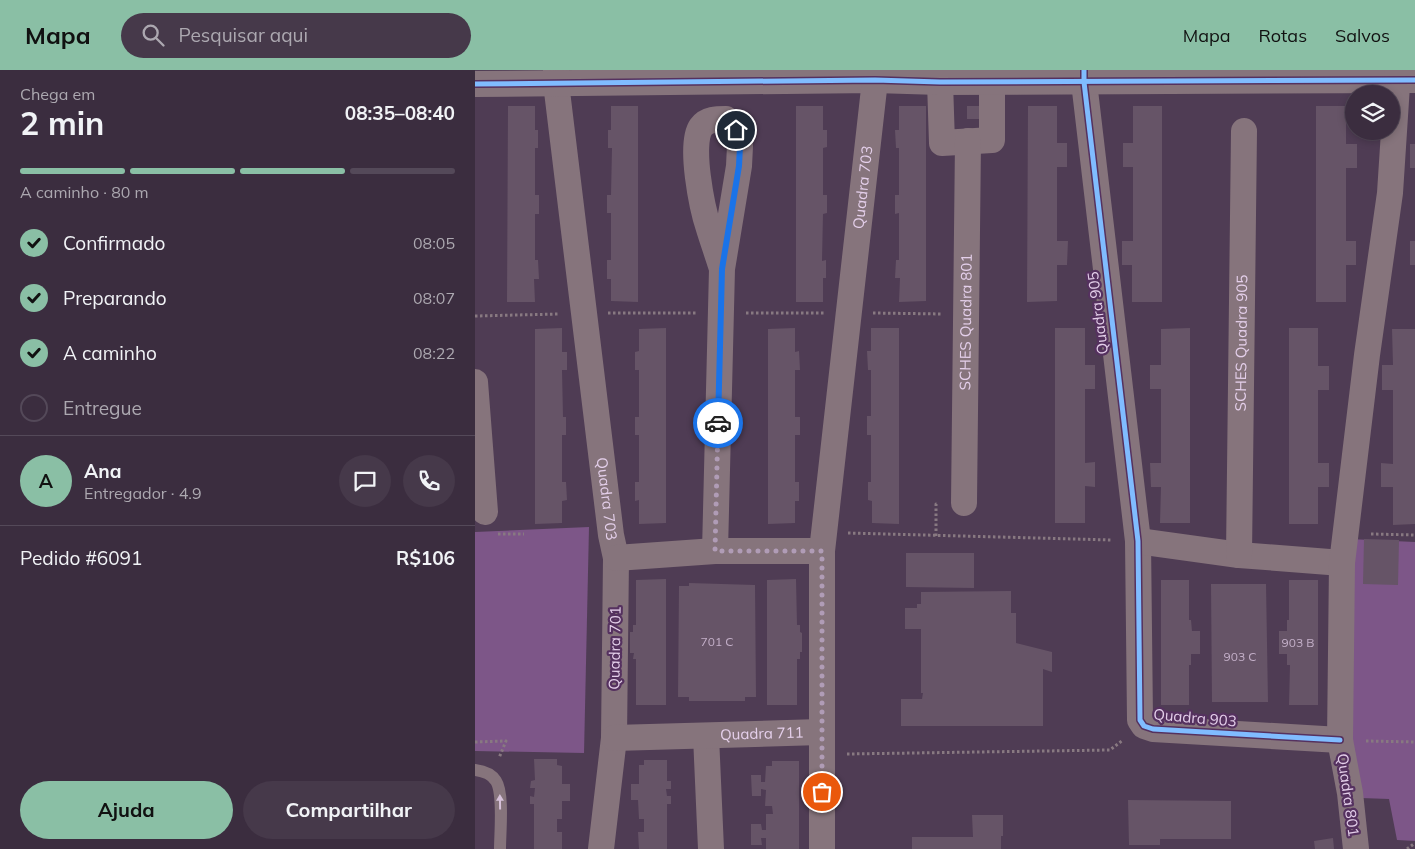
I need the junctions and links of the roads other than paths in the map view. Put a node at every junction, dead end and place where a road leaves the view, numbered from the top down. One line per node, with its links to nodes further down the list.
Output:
1 (875, 75): 3 (street); 5 (street); 15 (street, Quadra 703)
2 (1084, 76): 4 (street); 6 (street); 14 (street, Quadra 905)
3 (556, 77): 7 (street); 18 (street, Quadra 703)
4 (1404, 77): 19 (street)
5 (940, 82): 6 (street); 9 (street)
6 (992, 82): 9 (street)
7 (475, 84)
8 (1244, 132): 17 (street, SCHES Quadra 905)
9 (968, 141): 12 (street, SCHES Quadra 801)
10 (722, 269): 16 (street)
11 (475, 382): 13 (street)
12 (964, 503)
13 (485, 512)
14 (1137, 541): 17 (street); 22 (street, Quadra 903)
15 (823, 542): 16 (street, Quadra 703); 23 (street)
16 (715, 551): 18 (street, Quadra 703)
17 (1239, 555): 19 (street)
18 (616, 558): 21 (street, Quadra 701)
19 (1342, 564): 22 (street)
20 (706, 736): 21 (street, Quadra 711); 23 (street, Quadra 711); 27 (street, Quadra 711)
21 (614, 738): 26 (street)
22 (1340, 740): 29 (street, Quadra 801)
23 (821, 743): 28 (street, Quadra 711)
24 (475, 770): 25 (lane, one-way to 24)
25 (499, 849)
26 (601, 849)
27 (711, 849)
28 (822, 849)
29 (1356, 849)

